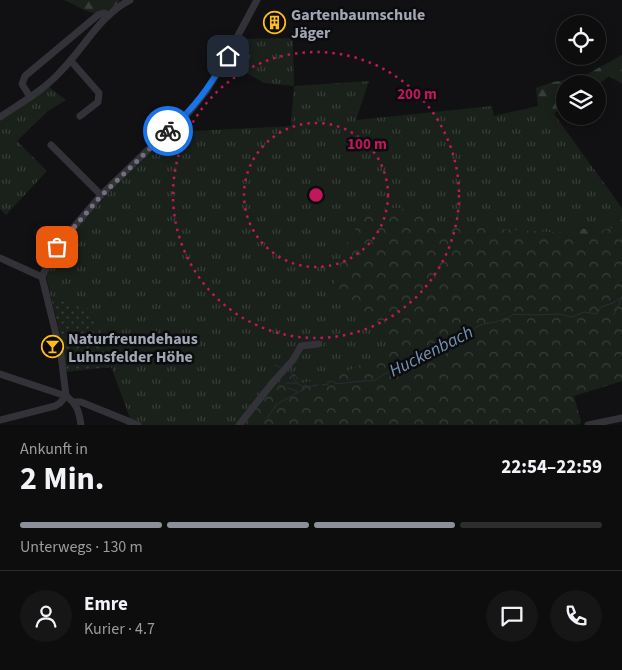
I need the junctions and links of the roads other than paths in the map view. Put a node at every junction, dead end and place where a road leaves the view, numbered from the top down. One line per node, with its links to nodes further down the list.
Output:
1 (130, 0): 3 (street)
2 (257, 0): 9 (street)
3 (109, 15): 4 (street); 5 (street)
4 (71, 61): 5 (street); 6 (street)
5 (30, 97): 7 (street)
6 (80, 116)
7 (0, 117)
8 (51, 145): 9 (street)
9 (101, 196): 11 (street)
10 (0, 258): 11 (street)
11 (42, 277): 14 (street)
12 (318, 344): 20 (street)
13 (0, 374): 14 (street)
14 (66, 396): 15 (street); 17 (street)
15 (74, 402): 18 (street); 19 (street)
16 (622, 418): 21 (street)
17 (0, 420)
18 (81, 425)
19 (138, 425)
20 (239, 425)
21 (588, 425)

